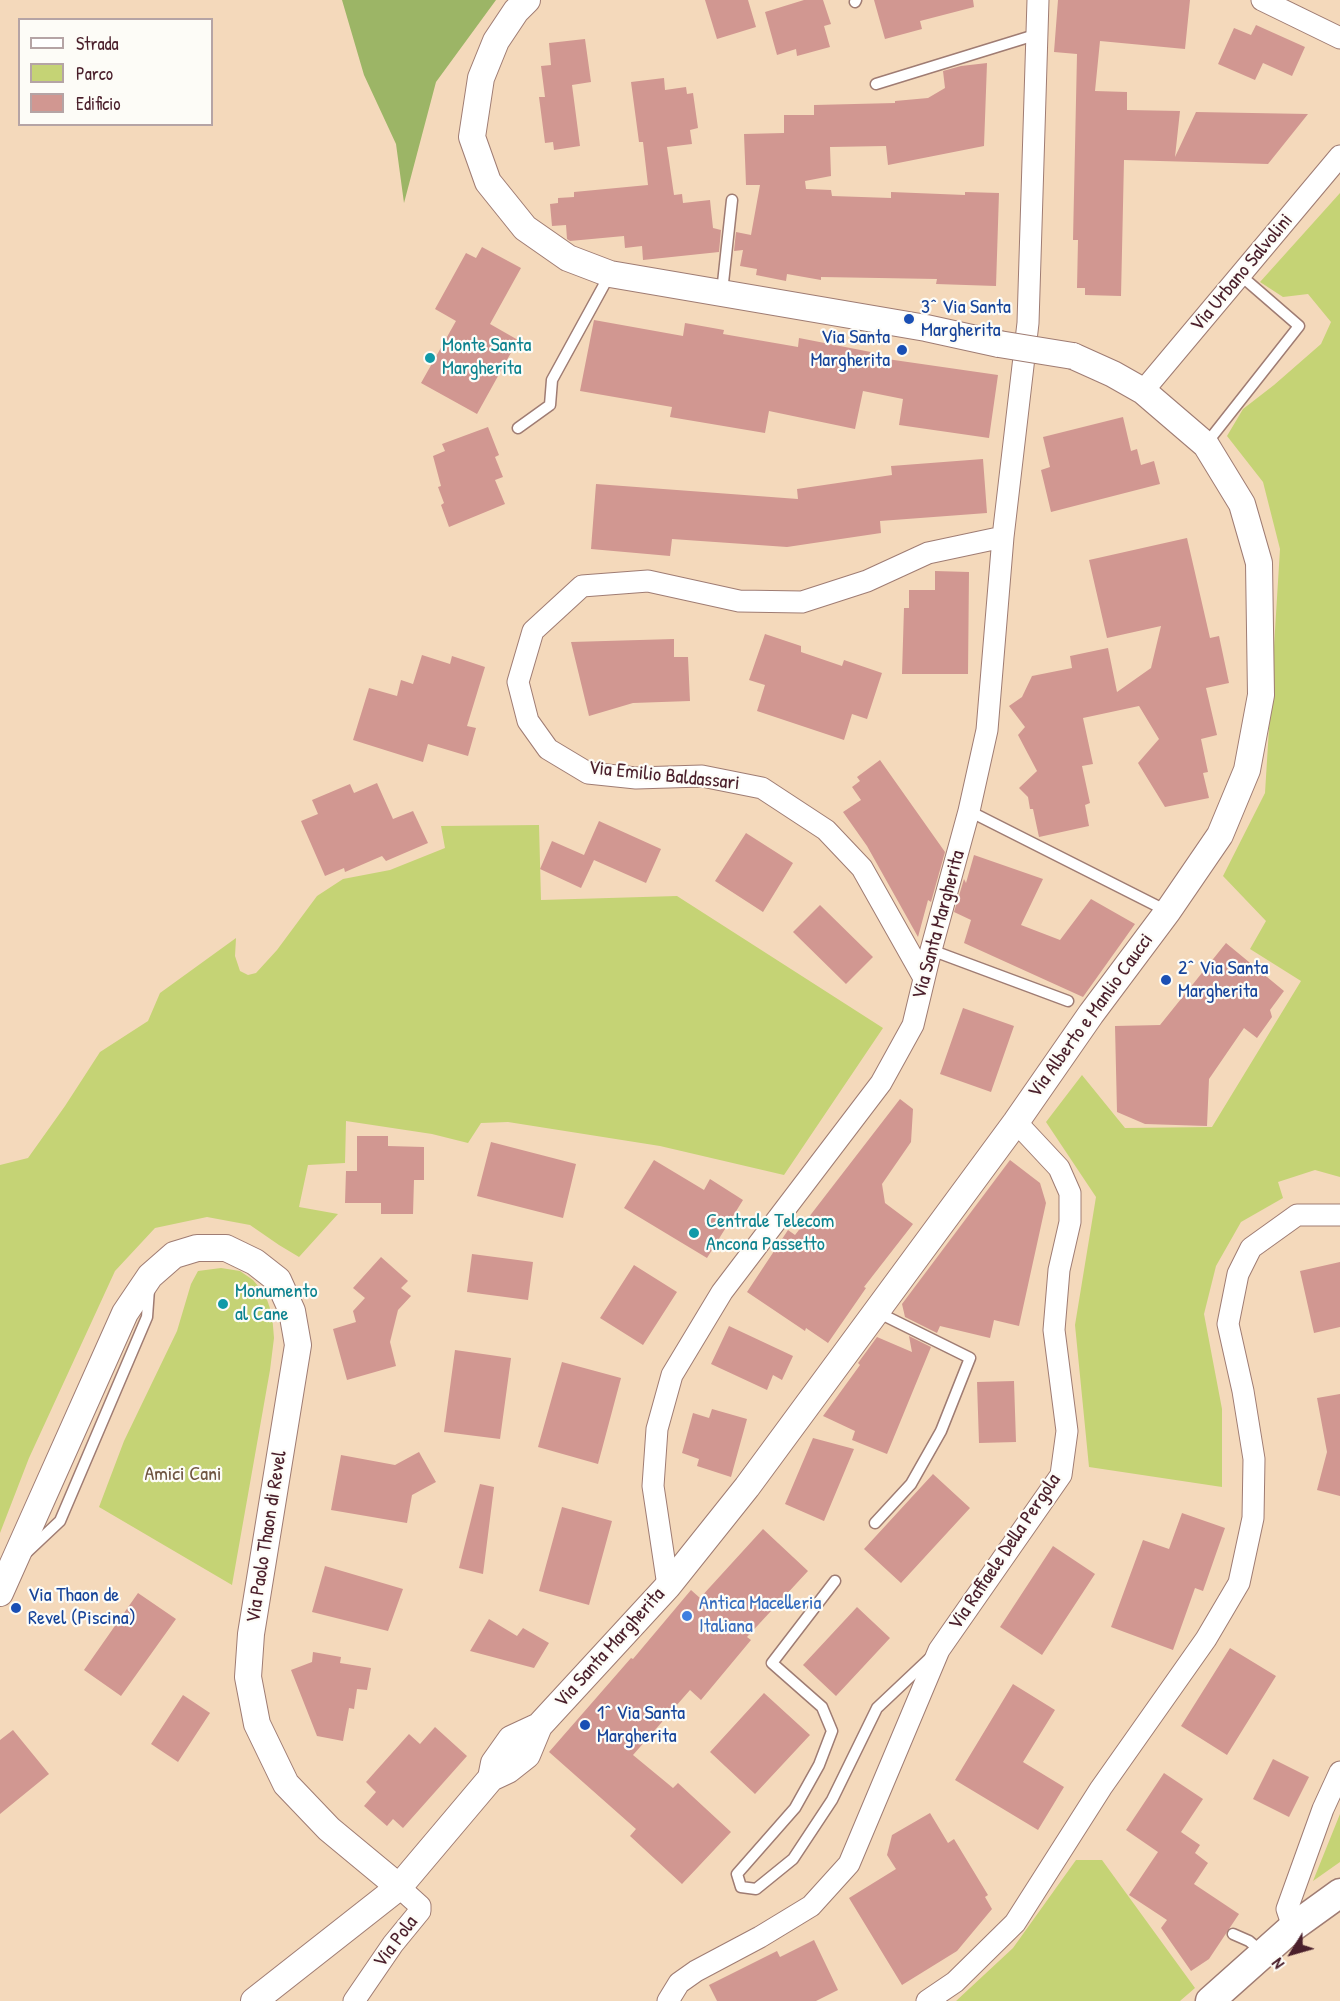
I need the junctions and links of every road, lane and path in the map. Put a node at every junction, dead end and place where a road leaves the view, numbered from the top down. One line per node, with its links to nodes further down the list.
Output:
1 (527, 0): 9 (street, Via Alberto e Manlio Caucci)
2 (1038, 0): 4 (street, Via Santa Margherita)
3 (1262, 0): 5 (street)
4 (1035, 35): 6 (lane); 15 (street, Via Santa Margherita)
5 (1340, 38)
6 (876, 84)
7 (1340, 156): 10 (street, Via Urbano Salvolini)
8 (732, 200): 11 (lane)
9 (610, 274): 11 (street, Via Alberto e Manlio Caucci); 13 (lane)
10 (1239, 274): 12 (street, Via Urbano Salvolini); 14 (lane)
11 (722, 292): 12 (street, Via Alberto e Manlio Caucci, bridge)
12 (1143, 391): 14 (street, Via Alberto e Manlio Caucci)
13 (518, 428)
14 (1206, 444): 17 (street, Via Alberto e Manlio Caucci)
15 (1003, 537): 16 (street, Via Santa Margherita); 19 (street, Via Emilio Baldassari)
16 (969, 811): 17 (lane, Via Alberto e Manlio Caucci); 18 (street, Via Santa Margherita)
17 (1168, 912): 21 (street, Via Alberto e Manlio Caucci)
18 (931, 950): 19 (street, Via Santa Margherita); 20 (lane)
19 (924, 978): 26 (street, Via Santa Margherita)
20 (1068, 1001)
21 (1016, 1122): 23 (street); 28 (street, Via Raffaele Della Pergola)
22 (1340, 1215): 38 (street)
23 (877, 1312): 24 (lane); 26 (street)
24 (875, 1523)
25 (835, 1581): 28 (lane)
26 (668, 1586): 30 (street, Via Santa Margherita)
27 (0, 1593): 30 (street, Via Paolo Thaon di Revel)
28 (939, 1650): 37 (street, Via Raffaele Della Pergola)
29 (1340, 1772): 32 (street)
30 (399, 1887): 35 (street, Via Santa Margherita); 36 (street, Via Pola)
31 (1340, 1893): 32 (main road)
32 (1293, 1928): 34 (main road)
33 (1233, 1934): 34 (lane)
34 (1264, 1954): 39 (main road)
35 (254, 2001)
36 (354, 2001)
37 (668, 2001)
38 (927, 2001)
39 (1210, 2001)

